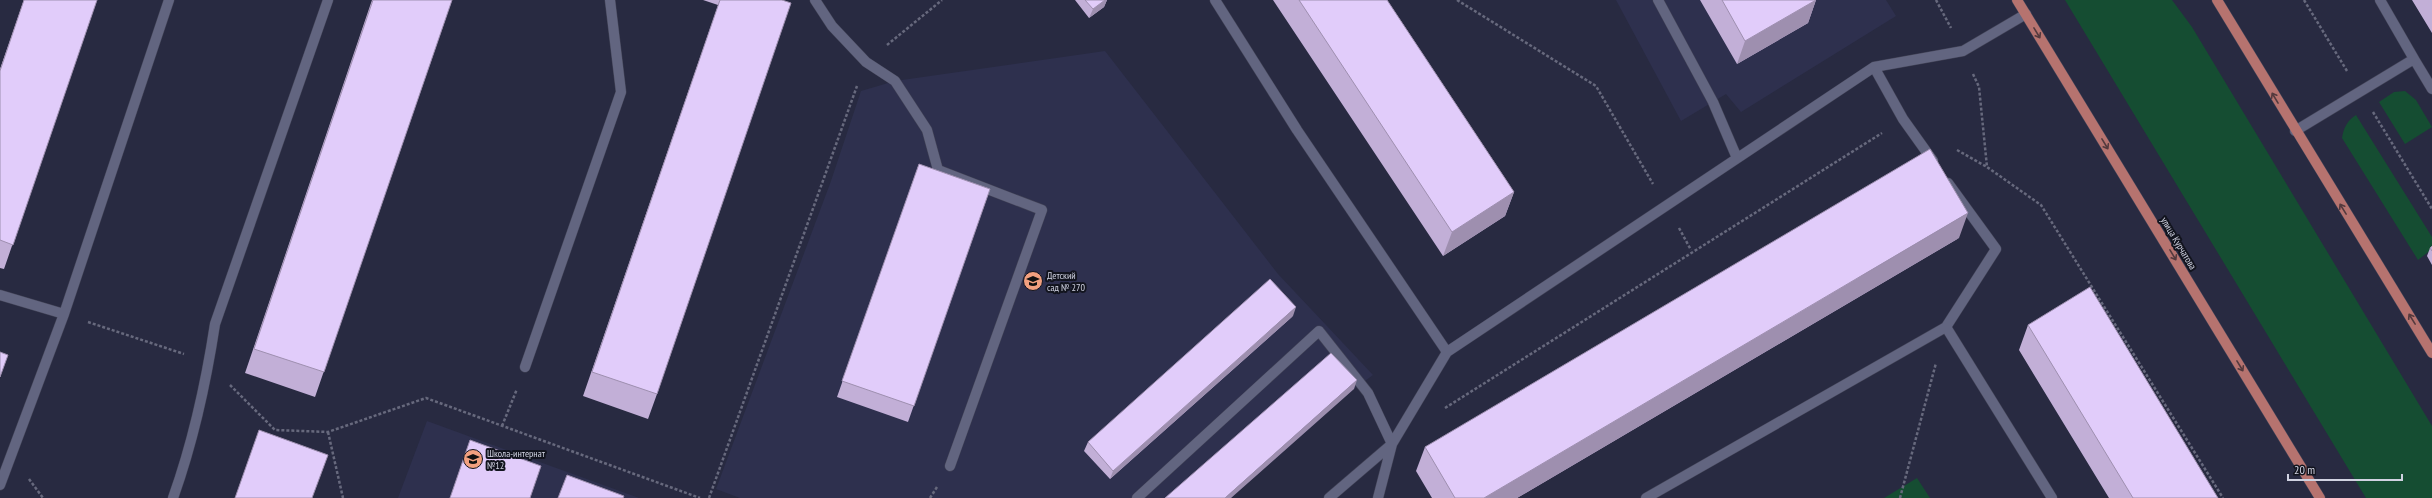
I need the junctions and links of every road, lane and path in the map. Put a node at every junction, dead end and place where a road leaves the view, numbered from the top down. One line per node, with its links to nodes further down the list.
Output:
1 (169, 0): 27 (lane)
2 (328, 0): 31 (lane)
3 (610, 0): 32 (lane)
4 (815, 0): 16 (lane)
5 (942, 0): 16 (path)
6 (1215, 0): 29 (lane)
7 (1457, 0): 24 (path)
8 (1658, 0): 22 (lane)
9 (1936, 0): 14 (path)
10 (2017, 0): 13 (main road, улица Курчатова)
11 (2217, 0): 20 (main road, one-way to 11)
12 (2380, 0): 15 (lane)
13 (2026, 14): 14 (lane); 50 (main road, улица Курчатова, one-way to 50)
14 (1963, 51): 17 (lane); 23 (path)
15 (2414, 59): 18 (lane); 20 (lane)
16 (866, 62): 37 (lane); 42 (path)
17 (1874, 67): 19 (lane); 22 (lane)
18 (2432, 89)
19 (1903, 119): 25 (path); 28 (lane)
20 (2295, 131): 30 (main road, one-way to 20)
21 (1955, 149): 23 (path)
22 (1737, 158): 24 (lane)
23 (1987, 167): 49 (path)
24 (1666, 206): 25 (path); 29 (lane)
25 (1691, 250): 33 (path)
26 (0, 295): 27 (lane)
27 (64, 314): 31 (path); 38 (lane)
28 (1946, 327): 46 (lane); 47 (path); 48 (lane)
29 (1447, 352): 36 (lane)
30 (2432, 353)
31 (209, 363): 35 (path); 39 (lane)
32 (525, 367): 34 (path)
33 (1444, 408)
34 (502, 426): 35 (path); 41 (path)
35 (328, 432): 40 (path)
36 (1392, 444): 43 (lane); 44 (lane); 45 (lane)
37 (950, 466)
38 (0, 485)
39 (173, 498)
40 (343, 498)
41 (700, 498)
42 (709, 498)
43 (1137, 498)
44 (1329, 498)
45 (1378, 498)
46 (1646, 498)
47 (1900, 498)
48 (2052, 498)
49 (2223, 498)
50 (2320, 498)

